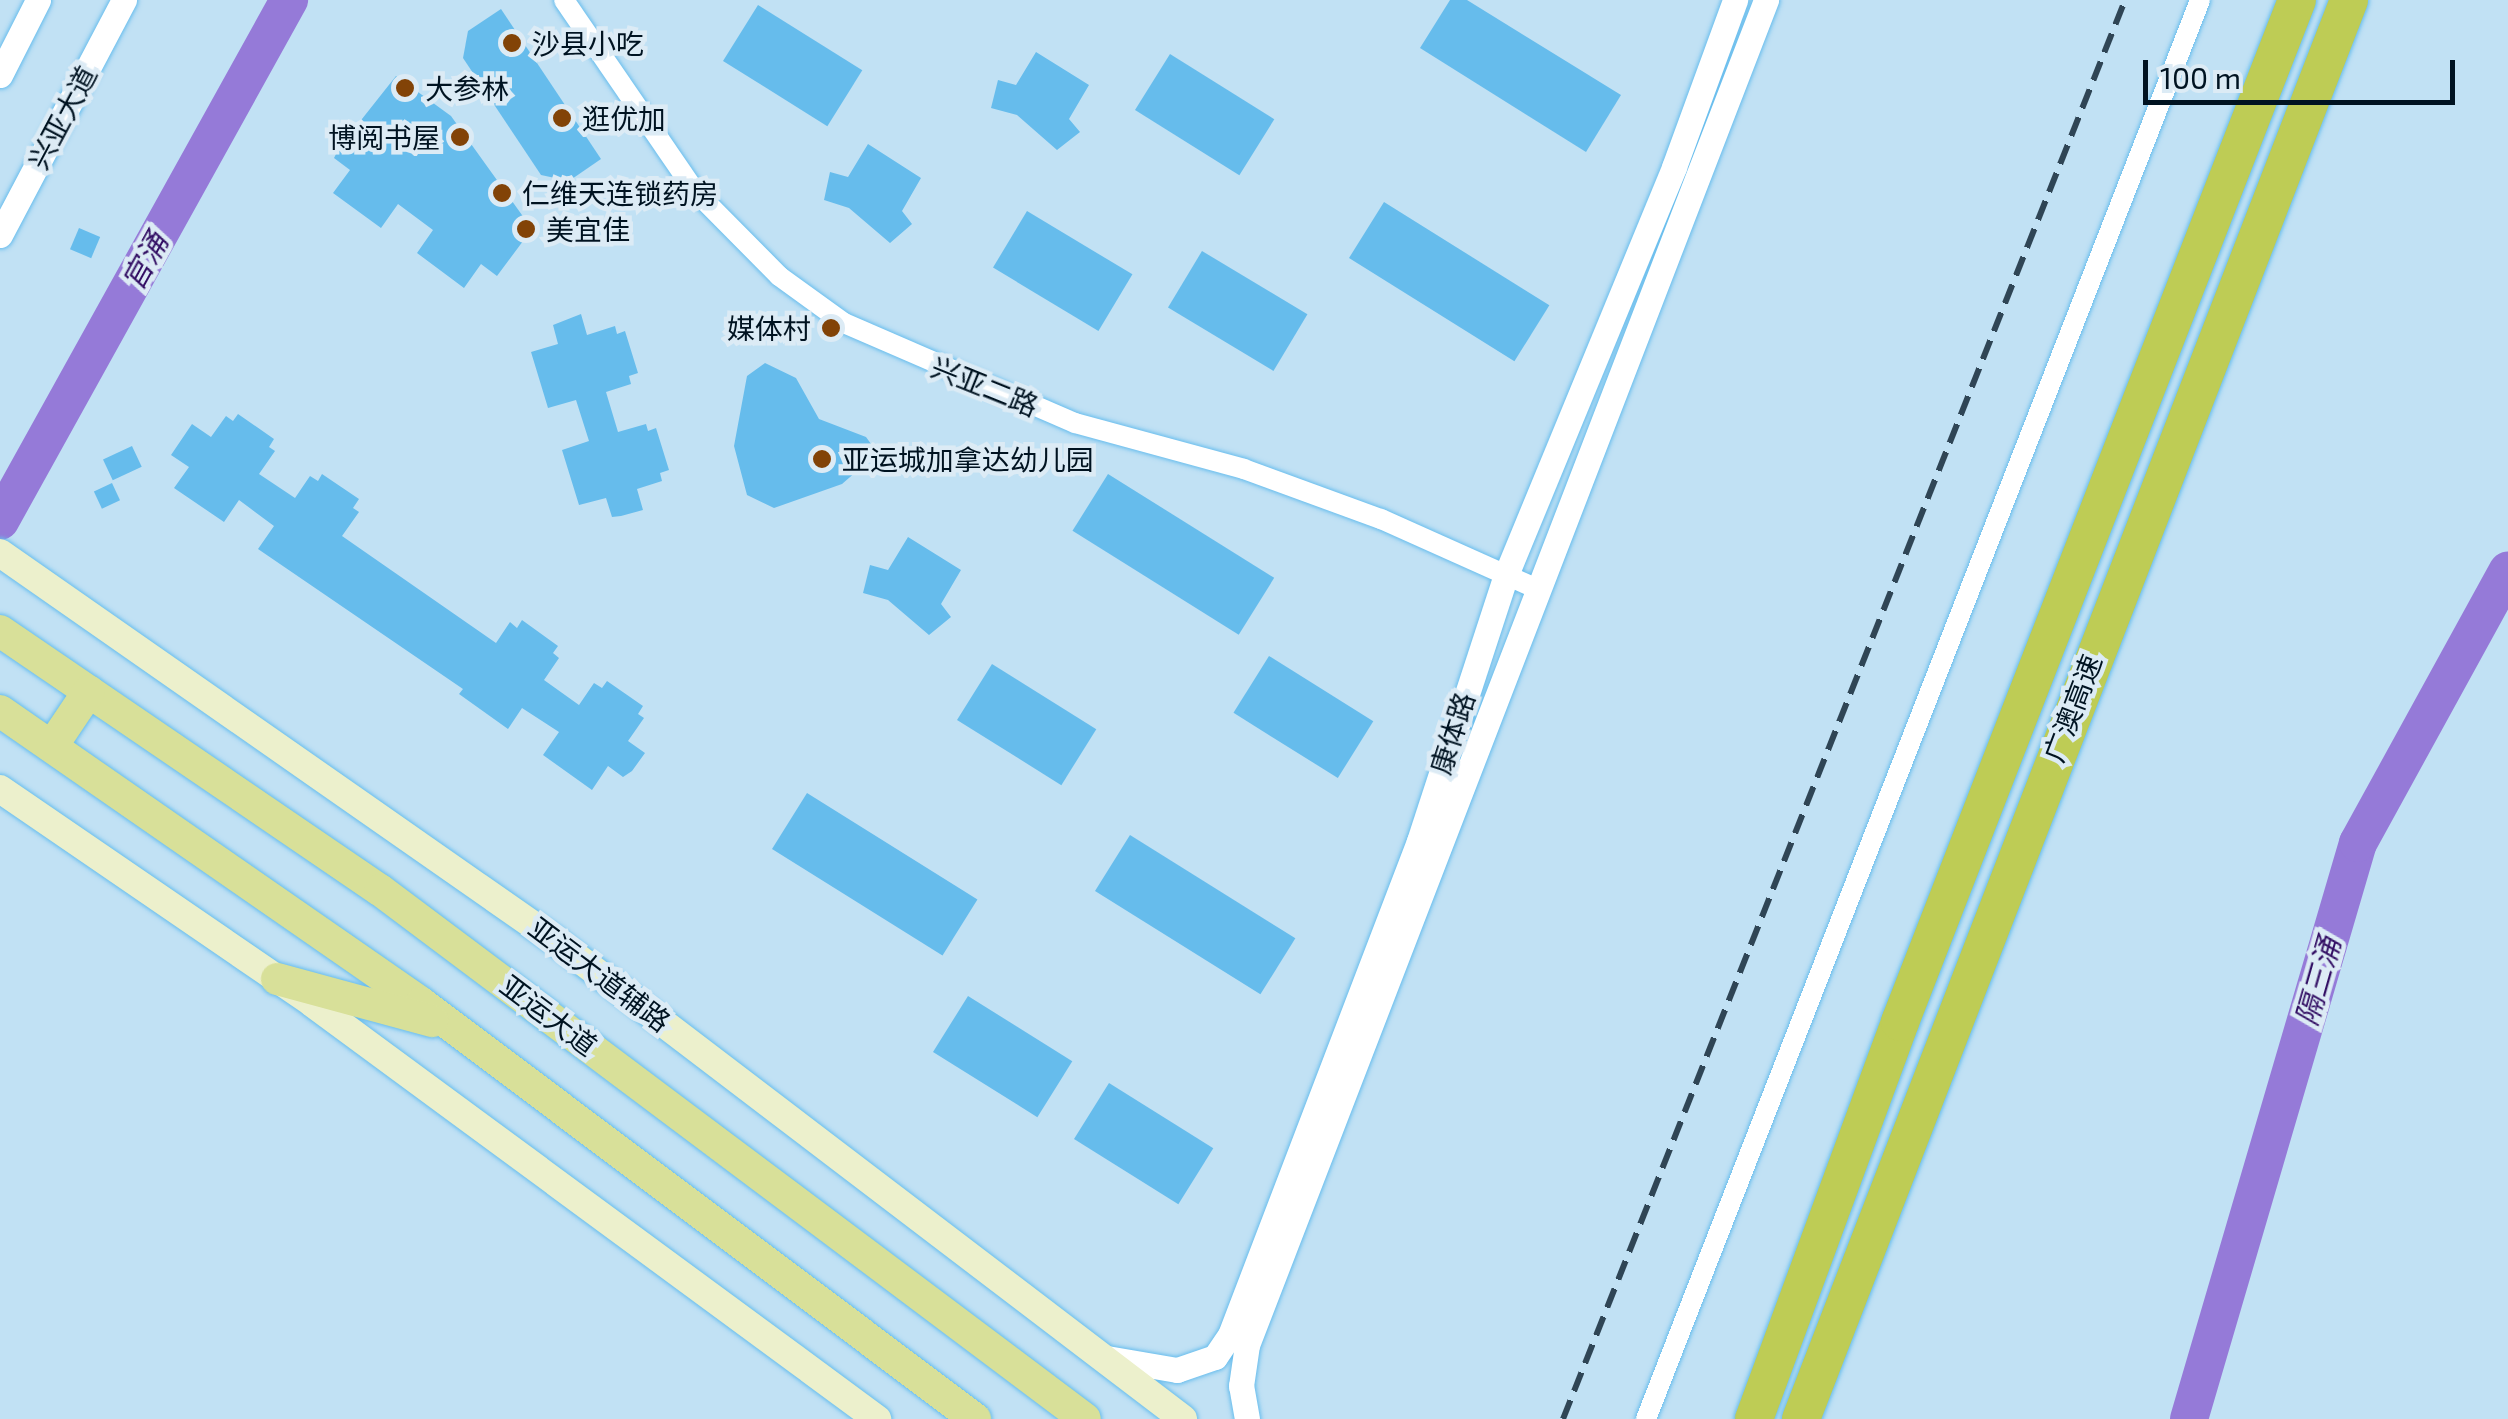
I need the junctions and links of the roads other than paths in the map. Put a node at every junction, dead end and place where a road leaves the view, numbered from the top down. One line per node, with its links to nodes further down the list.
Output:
1 (38, 0): 9 (street)
2 (124, 0): 10 (street, 兴亚大道)
3 (564, 0): 12 (street, 兴亚二路)
4 (1734, 0): 12 (street, 康体路)
5 (1766, 0): 13 (street, 康体路)
6 (2200, 0): 27 (street)
7 (2298, 0): 28 (highway, 广澳高速)
8 (2349, 0): 29 (highway, 广澳高速)
9 (0, 75)
10 (0, 235)
11 (0, 552): 21 (main road, 亚运大道辅路)
12 (1506, 575): 13 (street, 兴亚二路); 21 (street, 康体路)
13 (1536, 588): 26 (street, 康体路)
14 (13, 640): 15 (main road, 亚运大道)
15 (88, 691): 17 (main road); 24 (main road, 亚运大道)
16 (0, 710): 17 (main road)
17 (52, 746): 20 (main road)
18 (0, 790): 19 (main road)
19 (278, 979): 20 (main road); 22 (main road)
20 (452, 1026): 23 (main road)
21 (1101, 1358): 25 (main road, 亚运大道辅路)
22 (876, 1419)
23 (975, 1419)
24 (1085, 1419)
25 (1183, 1419)
26 (1247, 1419)
27 (1646, 1419)
28 (1754, 1419)
29 (1800, 1419)

